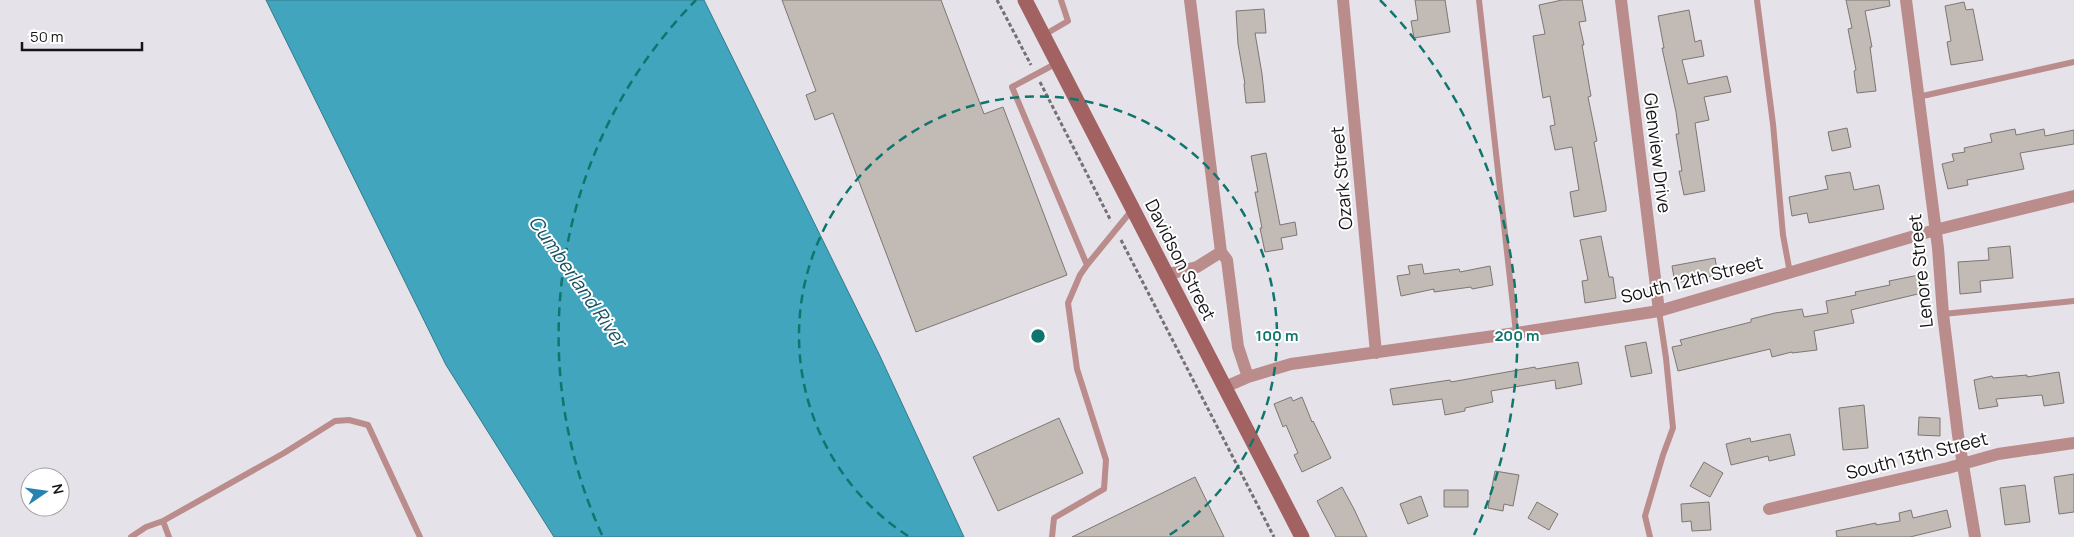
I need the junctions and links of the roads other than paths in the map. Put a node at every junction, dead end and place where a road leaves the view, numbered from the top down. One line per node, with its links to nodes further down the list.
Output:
1 (1025, 0): 9 (street, Davidson Street)
2 (1061, 0): 9 (lane)
3 (1190, 0): 16 (street, Davidson Street)
4 (1343, 0): 24 (street, Ozark Street)
5 (1479, 0): 23 (lane)
6 (1621, 0): 21 (street, Glenview Drive)
7 (1757, 0): 18 (lane)
8 (1906, 0): 12 (street, Lenore Street)
9 (1043, 36): 10 (street, Davidson Street)
10 (1057, 62): 14 (street, Davidson Street); 17 (lane)
11 (2074, 62): 12 (lane)
12 (1918, 97): 15 (street, Lenore Street)
13 (2074, 196): 15 (street, South 12th Street)
14 (1132, 210): 17 (lane); 19 (street, Davidson Street)
15 (1935, 230): 18 (street, South 12th Street); 22 (street, Lenore Street)
16 (1221, 252): 19 (street); 25 (street, Davidson Street)
17 (1088, 266): 34 (lane)
18 (1790, 273): 21 (street, South 12th Street)
19 (1166, 275): 26 (street, Davidson Street)
20 (2074, 301): 22 (lane)
21 (1659, 311): 23 (street, South 12th Street); 36 (lane)
22 (1943, 314): 28 (street, Lenore Street)
23 (1516, 334): 24 (street, South 12th Street)
24 (1376, 353): 25 (street, South 12th Street)
25 (1248, 376): 26 (street, South 12th Street)
26 (1225, 387): 35 (street, Davidson Street)
27 (2074, 443): 28 (street, South 13th Street)
28 (1965, 464): 29 (street, South 13th Street); 37 (street, Lenore Street)
29 (1769, 509)
30 (163, 522): 31 (lane); 32 (lane); 33 (lane)
31 (130, 537)
32 (169, 537)
33 (420, 537)
34 (1052, 537)
35 (1302, 537)
36 (1650, 537)
37 (1975, 537)

